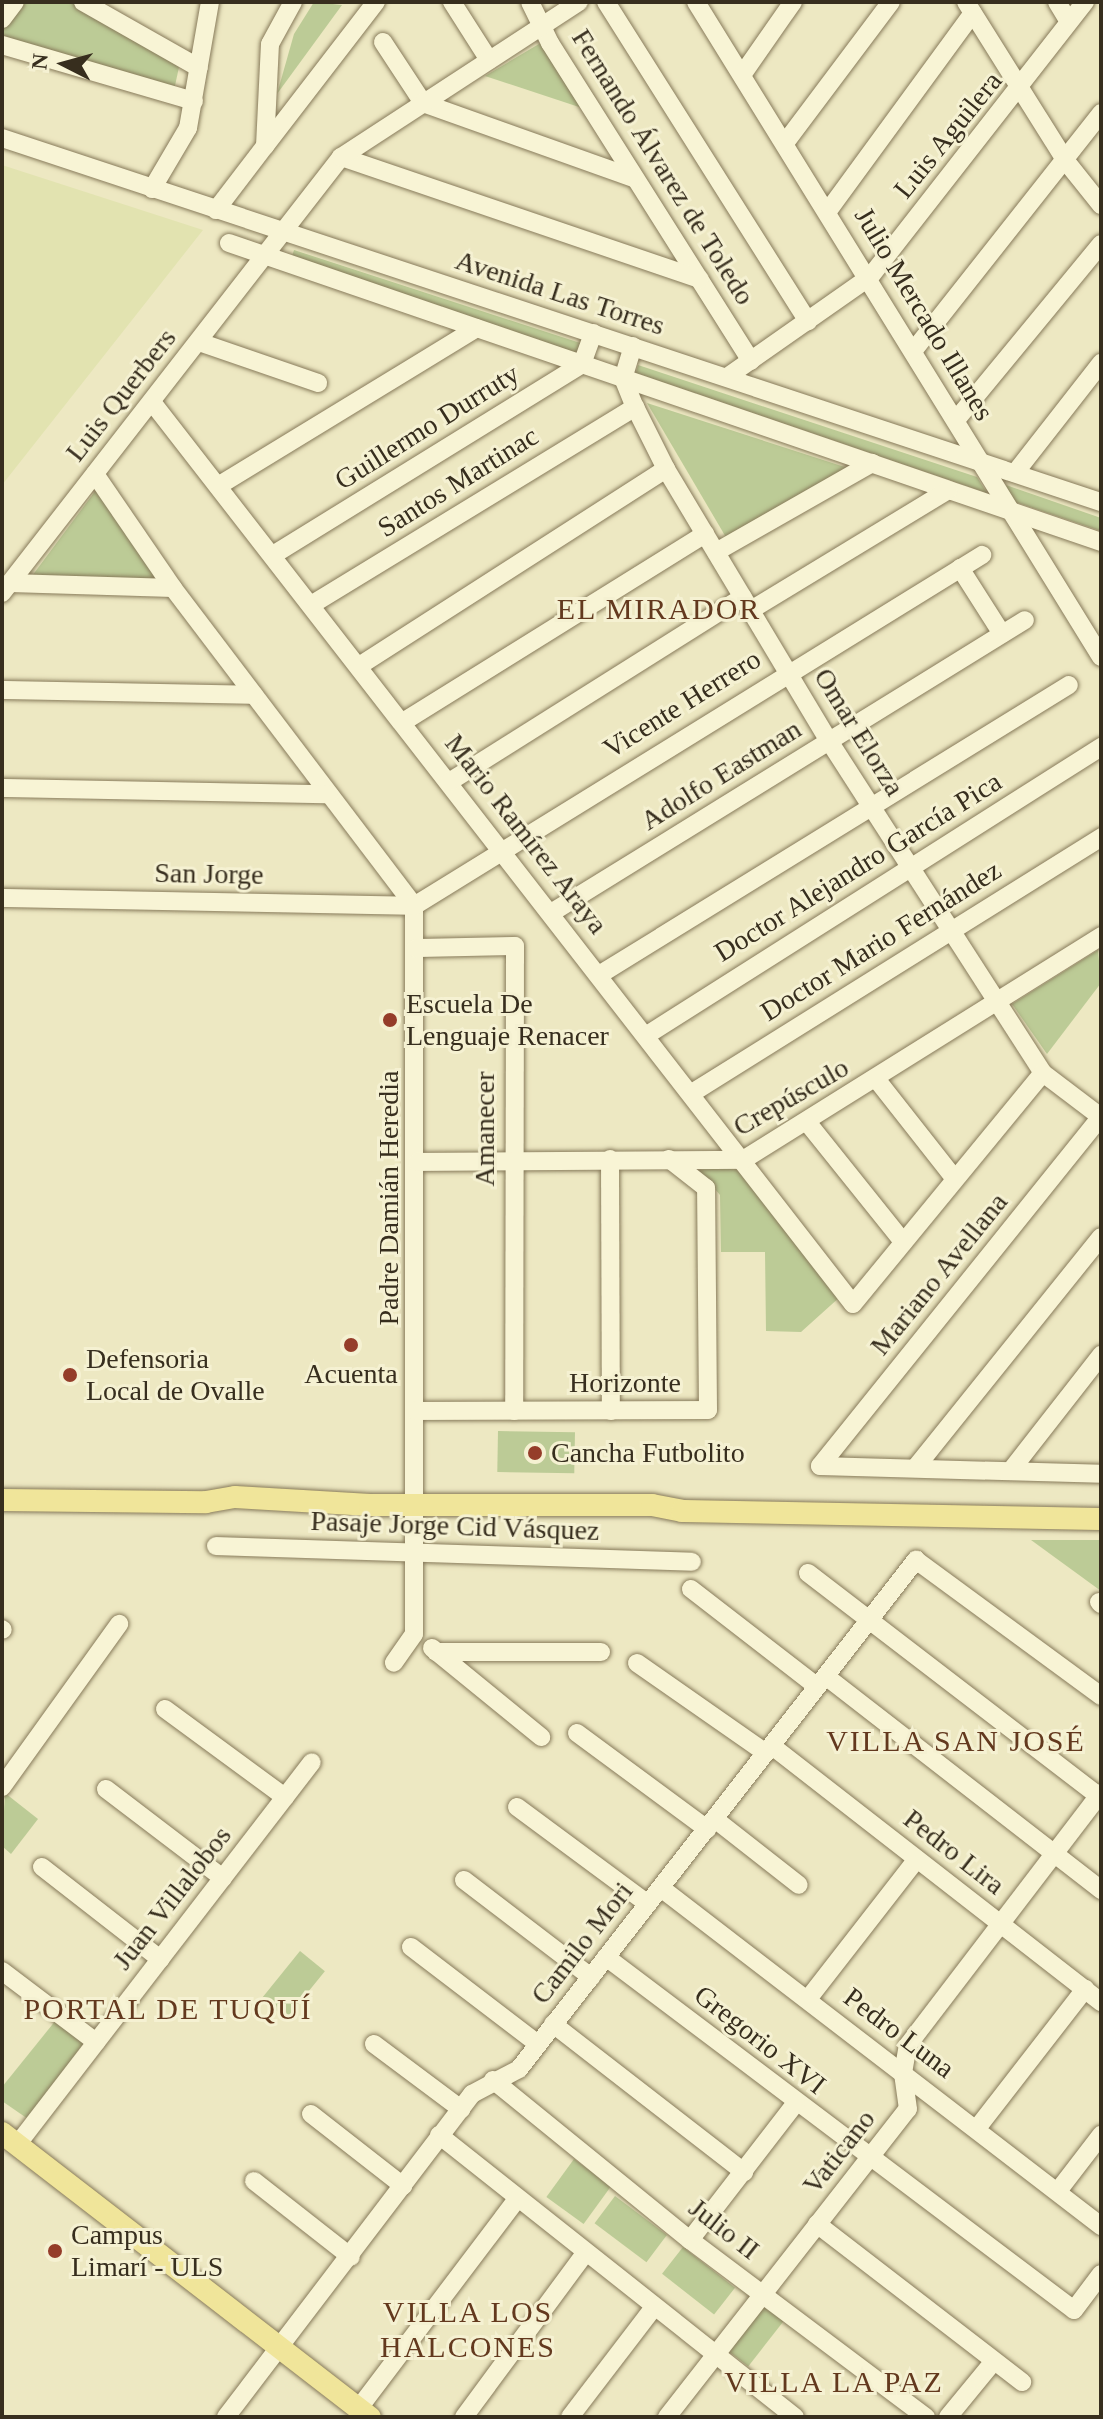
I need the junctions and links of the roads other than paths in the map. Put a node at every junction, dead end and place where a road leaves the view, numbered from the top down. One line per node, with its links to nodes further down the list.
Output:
1 (15, 2): 16 (street)
2 (210, 2): 22 (street)
3 (293, 2): 30 (street)
4 (376, 2): 30 (street)
5 (452, 2): 21 (street)
6 (530, 2): 18 (street, Fernando Álvarez de Toledo)
7 (579, 2): 18 (street, Luis Querbers)
8 (606, 2): 44 (street)
9 (793, 2): 23 (street)
10 (891, 2): 29 (street)
11 (1057, 2): 17 (street)
12 (1085, 2): 17 (street, Luis Aguilera)
13 (92, 4): 22 (street)
14 (706, 7): 23 (street, Julio Mercado Illanes)
15 (970, 7): 24 (street); 37 (street)
16 (2, 19)
17 (1069, 22): 24 (street, Luis Aguilera)
18 (544, 25): 21 (street, Luis Querbers); 33 (street, Fernando Álvarez de Toledo)
19 (383, 42): 26 (street)
20 (2, 45): 25 (street)
21 (489, 60): 26 (street, Luis Querbers)
22 (199, 68): 25 (street)
23 (742, 75): 29 (street, Julio Mercado Illanes)
24 (1020, 91): 32 (street); 42 (street, Luis Aguilera)
25 (194, 101): 34 (street)
26 (423, 103): 31 (street, Luis Querbers); 33 (street)
27 (1101, 113): 32 (street)
28 (2, 138): 34 (street, Avenida Las Torres)
29 (785, 143): 37 (street, Julio Mercado Illanes)
30 (265, 146): 36 (street)
31 (341, 157): 38 (street, Luis Querbers); 43 (street)
32 (1065, 160): 35 (street); 49 (street)
33 (634, 178): 43 (street, Fernando Álvarez de Toledo)
34 (152, 189): 36 (street, Avenida Las Torres)
35 (1101, 205)
36 (216, 210): 38 (street, Avenida Las Torres)
37 (828, 211): 42 (street, Julio Mercado Illanes)
38 (282, 230): 41 (street, Luis Querbers); 46 (street, Avenida Las Torres)
39 (229, 243): 41 (street, Avenida Las Torres)
40 (1101, 244): 58 (street)
41 (264, 255): 45 (street, Avenida Las Torres); 47 (street, Luis Querbers)
42 (870, 277): 44 (street, Luis Aguilera); 49 (street, Julio Mercado Illanes)
43 (700, 279): 50 (street, Fernando Álvarez de Toledo)
44 (808, 321): 50 (street, Luis Aguilera)
45 (477, 328): 52 (street, Avenida Las Torres); 64 (street)
46 (593, 333): 48 (street, Avenida Las Torres); 52 (street)
47 (199, 342): 55 (street); 56 (street, Luis Querbers)
48 (633, 346): 53 (street, Avenida Las Torres); 54 (street)
49 (914, 350): 58 (street, Julio Mercado Illanes)
50 (751, 361): 53 (street, Luis Aguilera)
51 (1101, 363): 62 (street)
52 (582, 364): 54 (street, Avenida Las Torres); 71 (street, Guillermo Durruty)
53 (727, 377): 59 (street, Avenida Las Torres)
54 (623, 378): 57 (street, Omar Elorza); 60 (street, Avenida Las Torres)
55 (318, 383)
56 (152, 402): 63 (street, Luis Querbers); 64 (street, Mario Ramírez Araya)
57 (635, 407): 61 (street, Omar Elorza); 77 (street, Santos Martinac)
58 (956, 420): 59 (street, Julio Mercado Illanes)
59 (981, 461): 62 (street, Avenida Las Torres); 67 (street, Julio Mercado Illanes)
60 (872, 463): 65 (street, Avenida Las Torres); 70 (street)
61 (666, 469): 68 (street, Omar Elorza); 81 (street)
62 (1015, 473): 66 (street, Avenida Las Torres)
63 (95, 474): 74 (street, Luis Querbers); 75 (street)
64 (218, 486): 71 (street, Mario Ramírez Araya)
65 (948, 490): 67 (street, Avenida Las Torres); 76 (street)
66 (1101, 502)
67 (1012, 511): 69 (street, Avenida Las Torres); 80 (street, Julio Mercado Illanes)
68 (705, 534): 70 (street, Omar Elorza); 86 (street)
69 (1101, 542)
70 (716, 552): 76 (street, Omar Elorza)
71 (273, 555): 77 (street, Mario Ramírez Araya)
72 (982, 555): 73 (street, Vicente Herrero)
73 (960, 568): 79 (street); 82 (street, Vicente Herrero)
74 (6, 588): 75 (street)
75 (173, 588): 85 (street)
76 (747, 603): 82 (street, Omar Elorza); 89 (street)
77 (311, 605): 81 (street, Mario Ramírez Araya)
78 (1025, 620): 79 (street, Adolfo Eastman)
79 (1002, 634): 87 (street, Adolfo Eastman)
80 (1101, 657)
81 (359, 666): 86 (street, Mario Ramírez Araya)
82 (789, 672): 87 (street, Omar Elorza); 94 (street, Vicente Herrero)
83 (1069, 685): 92 (street)
84 (2, 690): 85 (street)
85 (254, 695): 91 (street)
86 (403, 722): 89 (street, Mario Ramírez Araya)
87 (829, 741): 92 (street, Omar Elorza); 98 (street, Adolfo Eastman)
88 (1101, 747): 95 (street, Doctor Alejandro García Pica)
89 (449, 782): 94 (street, Mario Ramírez Araya)
90 (2, 788): 91 (street)
91 (329, 794): 97 (street)
92 (869, 804): 95 (street, Omar Elorza); 102 (street)
93 (1101, 837): 99 (street, Doctor Mario Fernández)
94 (502, 849): 97 (street, Vicente Herrero); 98 (street, Mario Ramírez Araya)
95 (908, 865): 99 (street, Omar Elorza); 104 (street, Doctor Alejandro García Pica)
96 (2, 898): 97 (street, San Jorge)
97 (414, 906): 101 (street, Padre Damián Heredia)
98 (551, 913): 102 (street, Mario Ramírez Araya)
99 (950, 931): 103 (street, Omar Elorza); 107 (street, Doctor Mario Fernández)
100 (1101, 936): 103 (street, Crepúsculo)
101 (416, 948): 113 (street, Amanecer); 114 (street, Padre Damián Heredia)
102 (599, 975): 104 (street, Mario Ramírez Araya)
103 (996, 1003): 105 (street, Omar Elorza); 106 (street, Crepúsculo)
104 (647, 1035): 107 (street, Mario Ramírez Araya)
105 (1043, 1073): 108 (street, Omar Elorza); 115 (street)
106 (877, 1080): 109 (street, Crepúsculo); 115 (street)
107 (692, 1093): 112 (street, Mario Ramírez Araya)
108 (1101, 1117): 122 (street, Mariano Avellana)
109 (807, 1122): 112 (street, Crepúsculo); 117 (street)
110 (610, 1159): 111 (street, Crepúsculo); 113 (street, Crepúsculo); 121 (street)
111 (669, 1159): 112 (street, Crepúsculo); 121 (street, Horizonte)
112 (743, 1160): 117 (street, Mario Ramírez Araya)
113 (512, 1161): 114 (street, Crepúsculo); 120 (street, Amanecer)
114 (417, 1162): 119 (street, Padre Damián Heredia)
115 (955, 1179): 117 (street)
116 (1101, 1237): 122 (street)
117 (903, 1242)
118 (1101, 1355): 123 (street)
119 (416, 1411): 120 (street, Horizonte); 126 (street, Padre Damián Heredia)
120 (514, 1411): 121 (street, Horizonte)
121 (611, 1411)
122 (916, 1467): 123 (street)
123 (1012, 1469): 124 (street)
124 (1101, 1474)
125 (2, 1500): 126 (main road)
126 (415, 1512): 127 (main road); 129 (street)
127 (1101, 1519)
128 (216, 1546): 129 (street, Pasaje Jorge Cid Vásquez)
129 (415, 1551): 130 (street, Pasaje Jorge Cid Vásquez); 135 (street)
130 (692, 1562)
131 (808, 1573): 133 (street)
132 (691, 1589): 140 (street)
133 (870, 1621): 140 (street, Camilo Mori); 141 (street, Camilo Mori); 149 (street)
134 (119, 1624): 147 (street)
135 (414, 1634): 136 (street); 138 (street)
136 (436, 1652): 137 (street); 144 (street)
137 (601, 1652)
138 (394, 1663)
139 (637, 1663): 145 (street, Pedro Lira)
140 (821, 1682): 145 (street, Camilo Mori); 153 (street)
141 (1101, 1696)
142 (165, 1709): 150 (street)
143 (577, 1733): 152 (street)
144 (541, 1737)
145 (769, 1750): 152 (street, Camilo Mori); 154 (street, Pedro Lira)
146 (312, 1762): 150 (street, Juan Villalobos)
147 (2, 1787)
148 (106, 1789): 156 (street)
149 (1100, 1796): 153 (street, Vaticano)
150 (285, 1797): 156 (street, Juan Villalobos)
151 (517, 1807): 161 (street)
152 (712, 1824): 158 (street); 159 (street, Camilo Mori)
153 (1053, 1854): 160 (street); 162 (street, Vaticano)
154 (917, 1859): 162 (street, Pedro Lira); 169 (street)
155 (42, 1867): 165 (street)
156 (223, 1878): 165 (street, Juan Villalobos)
157 (464, 1880): 167 (street)
158 (799, 1885)
159 (661, 1888): 161 (street, Camilo Mori); 169 (street, Pedro Luna)
160 (1101, 1890)
161 (648, 1904): 164 (street, Camilo Mori)
162 (999, 1922): 168 (street, Pedro Lira); 175 (street, Vaticano)
163 (411, 1947): 174 (street)
164 (606, 1957): 167 (street, Camilo Mori); 177 (street, Gregorio XVI)
165 (160, 1959): 172 (street, Juan Villalobos)
166 (2, 1971): 172 (street)
167 (591, 1977): 171 (street, Camilo Mori)
168 (1085, 1989): 170 (street, Pedro Lira); 180 (street)
169 (808, 1999): 175 (street, Pedro Luna)
170 (1101, 2002)
171 (553, 2024): 174 (street, Camilo Mori); 185 (street)
172 (96, 2042): 183 (street, Juan Villalobos)
173 (374, 2044): 178 (street)
174 (538, 2044): 176 (street, Camilo Mori)
175 (903, 2073): 180 (street, Pedro Luna); 184 (street, Vaticano)
176 (493, 2080): 178 (street, Camilo Mori); 192 (street, Julio II)
177 (796, 2103): 184 (street, Gregorio XVI); 185 (street)
178 (461, 2109): 181 (street, Camilo Mori)
179 (311, 2114): 187 (street)
180 (978, 2127): 188 (street, Pedro Luna)
181 (439, 2135): 187 (street, Camilo Mori); 189 (street)
182 (1101, 2135): 188 (street)
183 (10, 2139): 198 (main road)
184 (868, 2158): 190 (street, Vaticano); 195 (street, Gregorio XVI)
185 (744, 2172): 192 (street)
186 (254, 2181): 194 (street)
187 (403, 2186): 194 (street, Camilo Mori)
188 (1058, 2191): 191 (street, Pedro Luna)
189 (518, 2198): 193 (street); 202 (street)
190 (817, 2224): 196 (street, Vaticano); 200 (street)
191 (1101, 2226)
192 (690, 2240): 196 (street, Julio II)
193 (586, 2252): 197 (street); 205 (street)
194 (351, 2257): 198 (street, Camilo Mori)
195 (1101, 2274)
196 (763, 2294): 199 (street, Vaticano); 208 (street, Julio II)
197 (654, 2307): 199 (street); 206 (street)
198 (280, 2347): 202 (main road); 204 (street, Camilo Mori)
199 (717, 2355): 203 (street); 207 (street, Vaticano)
200 (994, 2361): 201 (street); 209 (street)
201 (1022, 2382)
202 (364, 2412)
203 (782, 2413)
204 (226, 2417)
205 (464, 2417)
206 (570, 2417)
207 (667, 2417)
208 (926, 2417)
209 (948, 2417)

